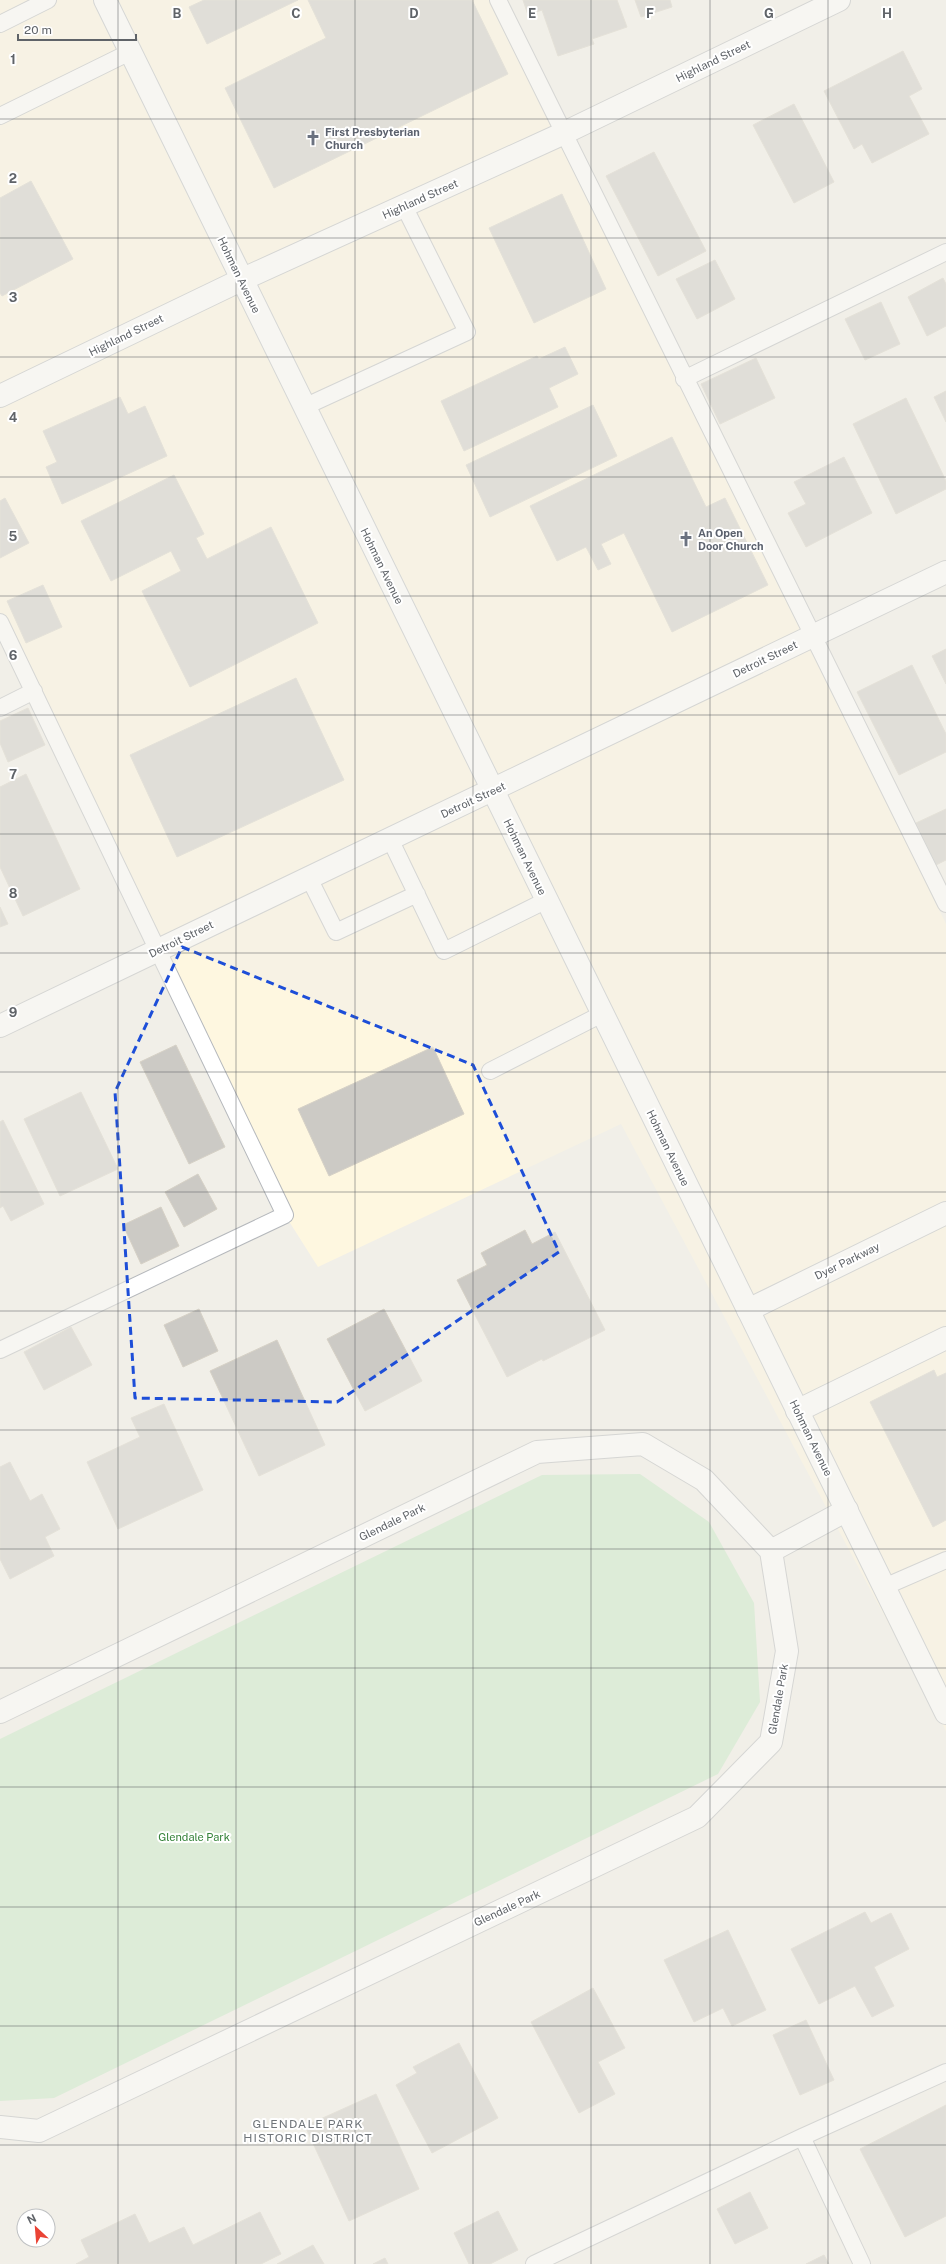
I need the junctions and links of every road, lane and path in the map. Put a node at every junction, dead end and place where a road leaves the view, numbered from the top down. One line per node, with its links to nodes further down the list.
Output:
1 (48, 0): 5 (lane)
2 (105, 0): 6 (street, Hohman Avenue)
3 (498, 0): 8 (lane)
4 (840, 0): 8 (street, Highland Street)
5 (0, 24)
6 (130, 52): 7 (lane); 11 (street, Hohman Avenue)
7 (0, 116)
8 (562, 134): 9 (street, Highland Street); 12 (lane)
9 (404, 206): 11 (street, Highland Street); 14 (lane)
10 (946, 252): 12 (lane)
11 (241, 280): 13 (street, Highland Street); 14 (street, Hohman Avenue)
12 (684, 379): 17 (lane)
13 (0, 396)
14 (304, 407): 20 (street, Hohman Avenue)
15 (946, 572): 17 (street, Detroit Street)
16 (0, 622): 18 (lane)
17 (812, 636): 20 (street, Detroit Street); 24 (lane)
18 (34, 691): 19 (lane); 26 (lane)
19 (0, 708)
20 (493, 791): 21 (street, Detroit Street); 25 (street, Hohman Avenue)
21 (390, 839): 22 (street, Detroit Street); 23 (lane)
22 (308, 878): 23 (lane); 26 (street, Detroit Street)
23 (416, 894): 25 (lane)
24 (945, 899)
25 (547, 900): 27 (street, Hohman Avenue)
26 (158, 950): 28 (street, Detroit Street); 33 (lane)
27 (602, 1014): 29 (lane); 31 (street, Hohman Avenue)
28 (0, 1026)
29 (490, 1072)
30 (946, 1213): 31 (street, Dyer Parkway)
31 (748, 1310): 34 (street, Hohman Avenue)
32 (946, 1338): 34 (street)
33 (0, 1350)
34 (797, 1411): 35 (street, Hohman Avenue)
35 (846, 1510): 36 (street); 38 (street, Hohman Avenue)
36 (771, 1551): 39 (street, Glendale Park); 42 (street, Glendale Park)
37 (946, 1560): 38 (lane)
38 (884, 1587): 40 (street, Hohman Avenue)
39 (0, 1712)
40 (946, 1713)
41 (946, 2072): 43 (lane)
42 (0, 2127)
43 (802, 2137): 44 (lane); 45 (lane)
44 (534, 2264)
45 (862, 2264)

